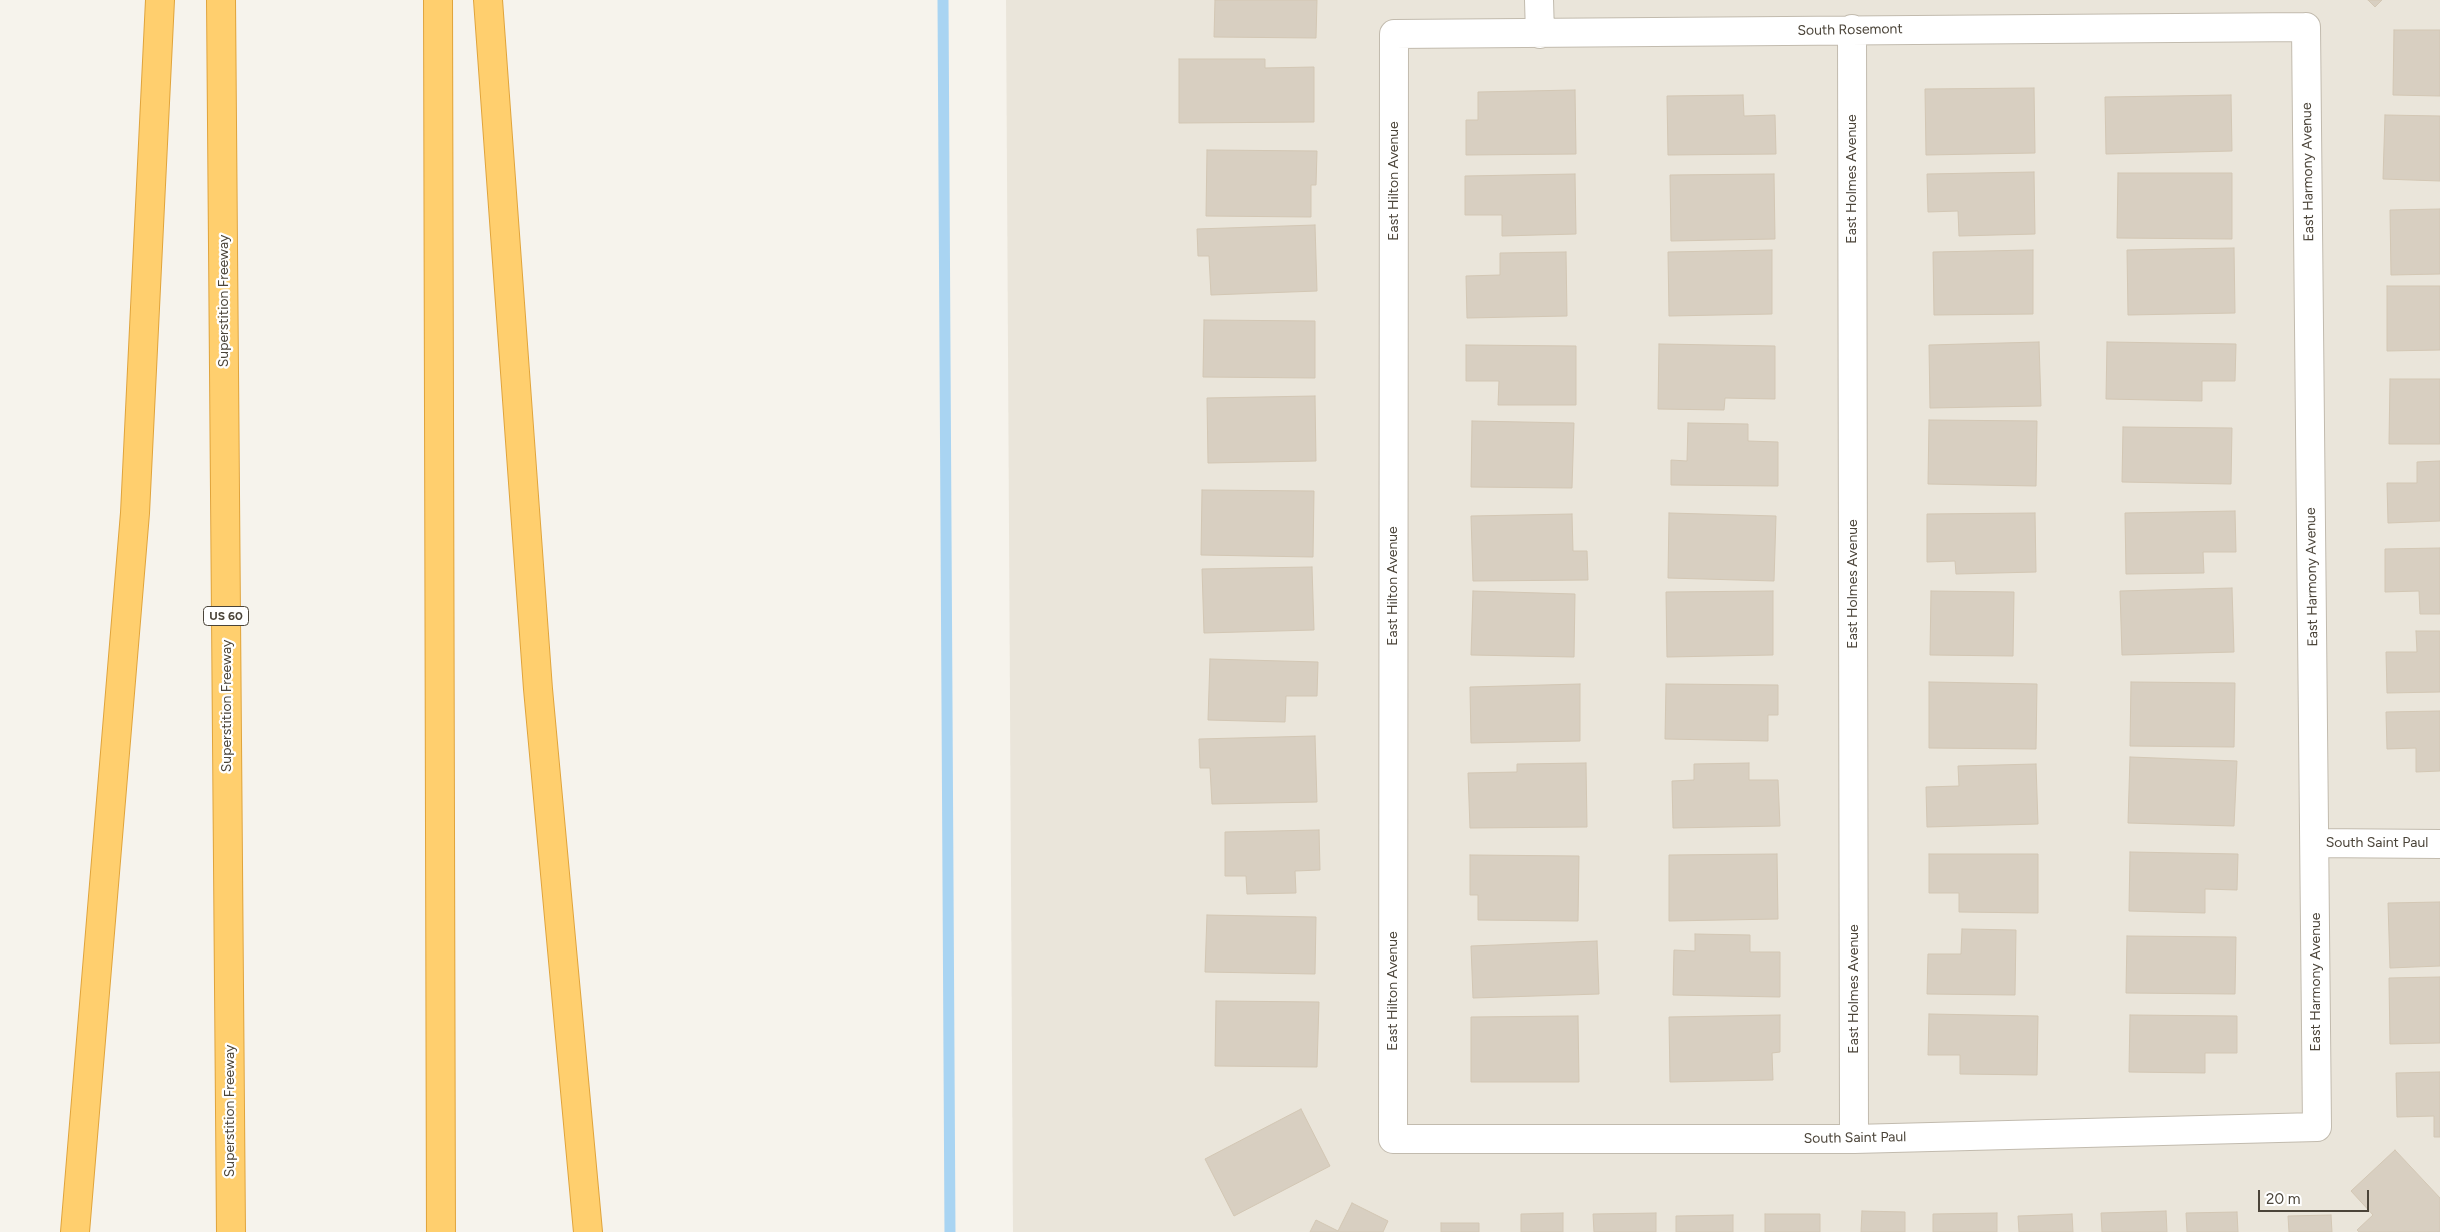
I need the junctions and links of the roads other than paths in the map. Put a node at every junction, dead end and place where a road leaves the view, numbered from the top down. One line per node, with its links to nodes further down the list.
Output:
1 (160, 0): 15 (highway)
2 (221, 0): 16 (highway, Superstition Freeway / US 60)
3 (438, 0): 17 (highway)
4 (488, 0): 18 (highway)
5 (1539, 0): 9 (street)
6 (2306, 27): 7 (street, South Rosemont); 10 (street, East Harmony Avenue)
7 (1852, 30): 9 (street, South Rosemont); 14 (street, East Holmes Avenue)
8 (1394, 34): 9 (street, South Rosemont); 13 (street, East Hilton Avenue)
9 (1540, 34)
10 (2315, 843): 11 (street, South Saint Paul); 12 (street, East Harmony Avenue)
11 (2440, 844)
12 (2317, 1127): 14 (street, South Saint Paul)
13 (1393, 1139): 14 (street, South Saint Paul)
14 (1854, 1139)
15 (75, 1232)
16 (231, 1232)
17 (441, 1232)
18 (588, 1232)

